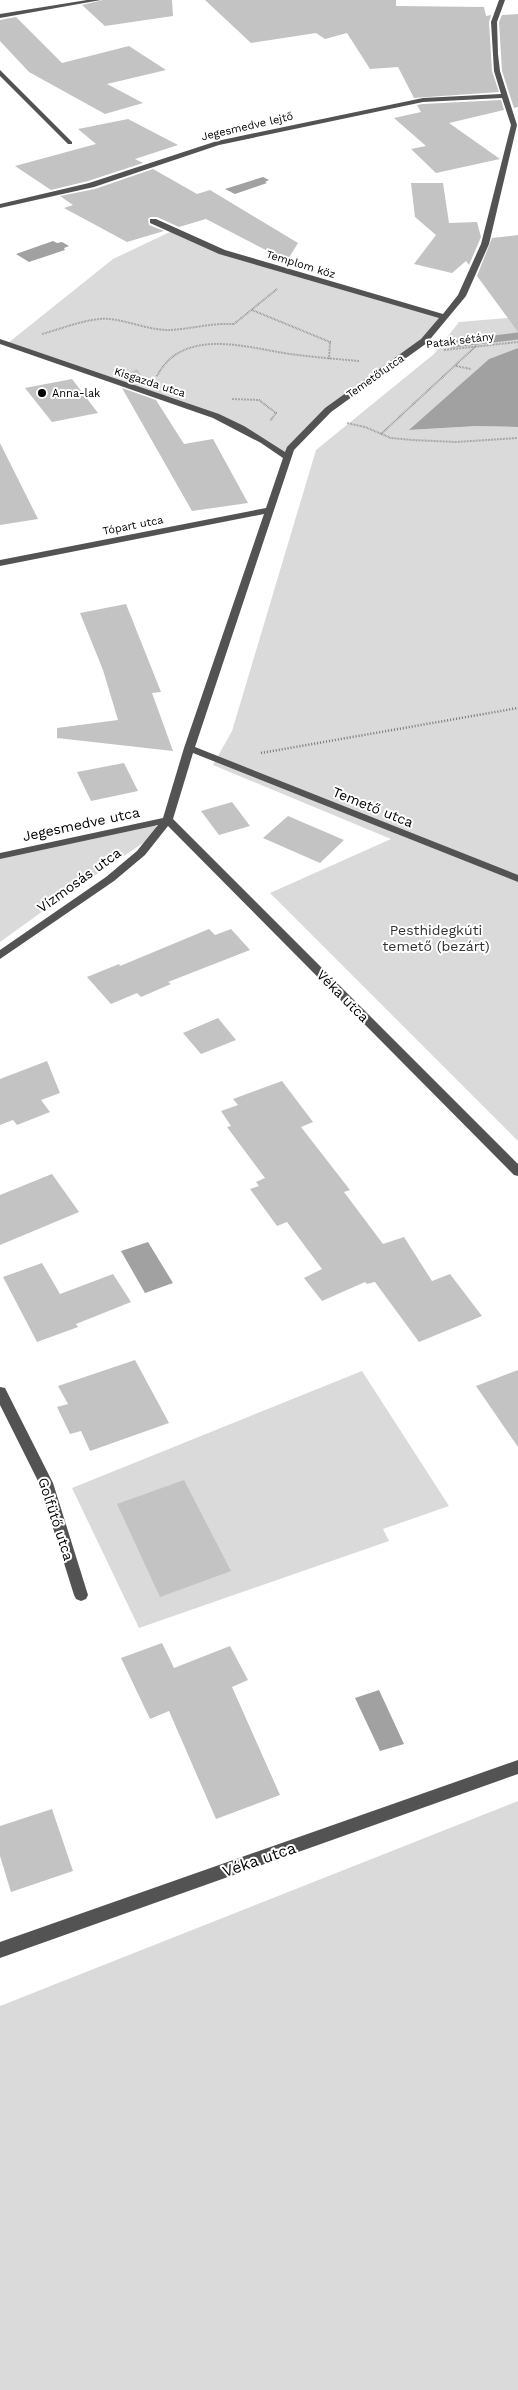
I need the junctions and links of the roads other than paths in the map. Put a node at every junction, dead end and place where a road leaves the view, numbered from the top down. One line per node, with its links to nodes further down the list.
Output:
1 (98, 0): 3 (street)
2 (502, 0): 5 (street, Temető utca)
3 (0, 16)
4 (0, 72): 7 (street)
5 (504, 96): 6 (street, Temető utca); 8 (street, Jegesmedve lejtő)
6 (516, 127): 10 (street, Temető utca)
7 (70, 143)
8 (0, 206)
9 (153, 221): 10 (street, Templom köz)
10 (446, 316): 12 (street, Temető utca)
11 (4, 342): 12 (street, Kisgazda utca)
12 (286, 457): 13 (street, Temető utca)
13 (271, 510): 14 (street, Tópart utca); 15 (street, Temető utca)
14 (0, 563)
15 (189, 748): 16 (street, Temető utca); 18 (street, Temető utca)
16 (168, 820): 17 (street, Jegesmedve utca); 19 (street, Vízmosás utca); 20 (street, Véka utca)
17 (0, 856)
18 (518, 879)
19 (0, 955)
20 (518, 1172)
21 (0, 1392): 22 (street, Golfütő utca)
22 (81, 1595)
23 (518, 1768): 24 (street, Véka utca)
24 (0, 1950)

